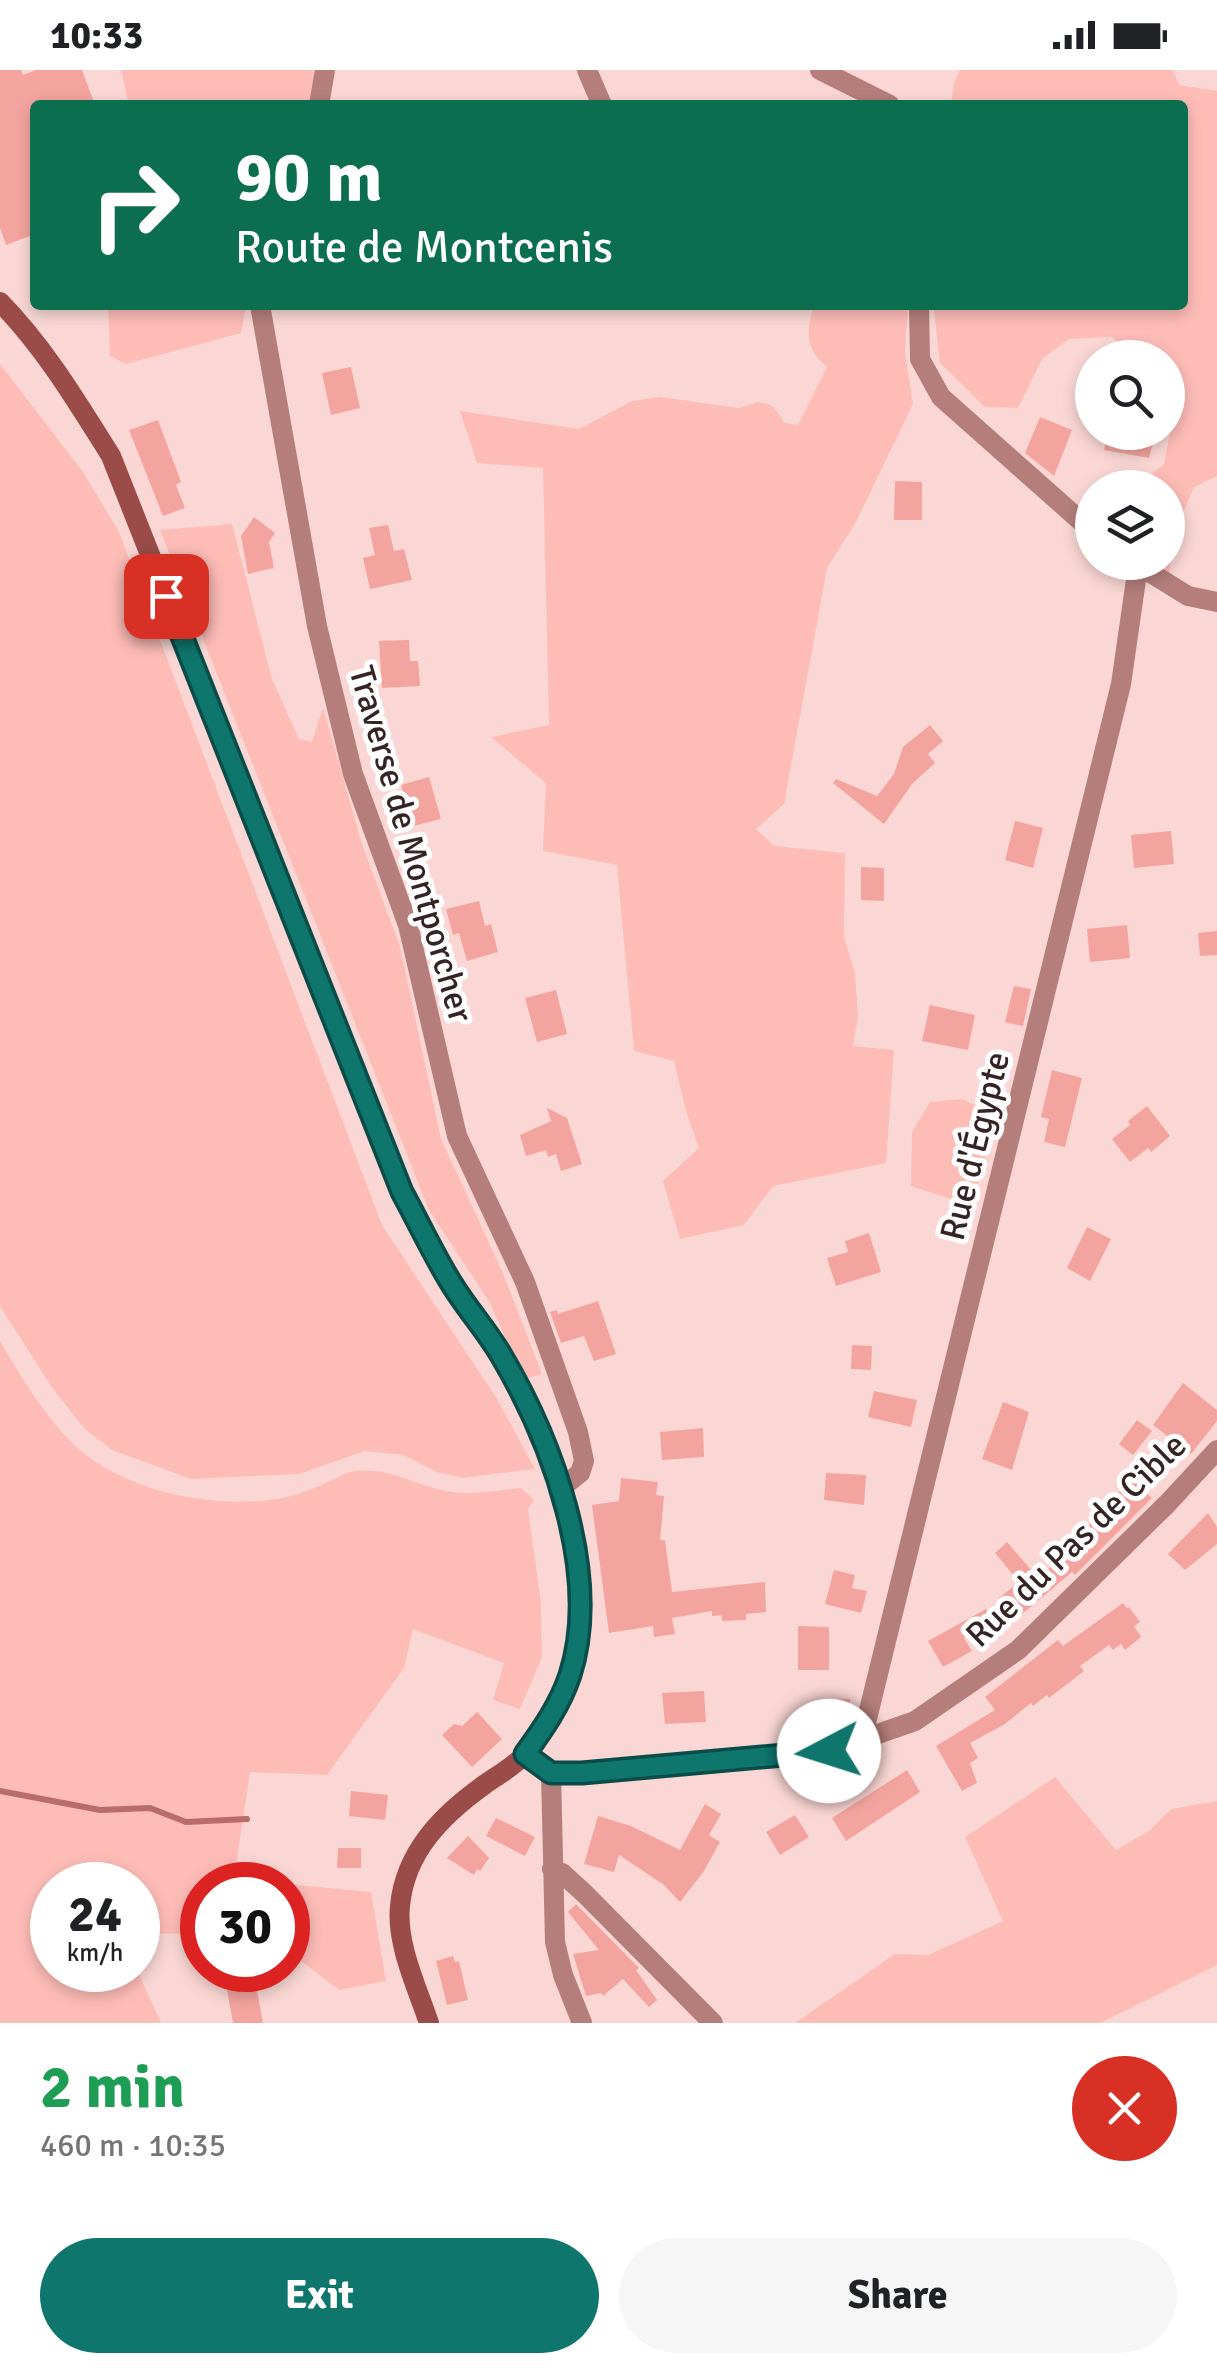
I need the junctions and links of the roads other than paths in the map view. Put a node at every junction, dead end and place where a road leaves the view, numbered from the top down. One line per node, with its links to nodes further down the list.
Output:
1 (325, 70): 4 (street)
2 (587, 70): 5 (street)
3 (820, 70): 6 (street)
4 (320, 100)
5 (601, 100)
6 (880, 100)
7 (0, 302): 15 (main road)
8 (261, 310): 15 (street, Traverse de Montporcher)
9 (919, 310): 10 (street)
10 (1075, 516)
11 (1133, 580): 16 (street, Rue d'Égypte)
12 (1162, 580): 13 (street)
13 (1217, 602)
14 (1217, 1450): 16 (street, Rue du Pas de Cible)
15 (560, 1489): 17 (main road)
16 (862, 1740): 18 (street, Rue du Pas de Cible)
17 (520, 1759): 18 (street); 20 (main road)
18 (551, 1773): 19 (street)
19 (552, 1870): 21 (street); 22 (street)
20 (429, 2023)
21 (582, 2023)
22 (713, 2023)

